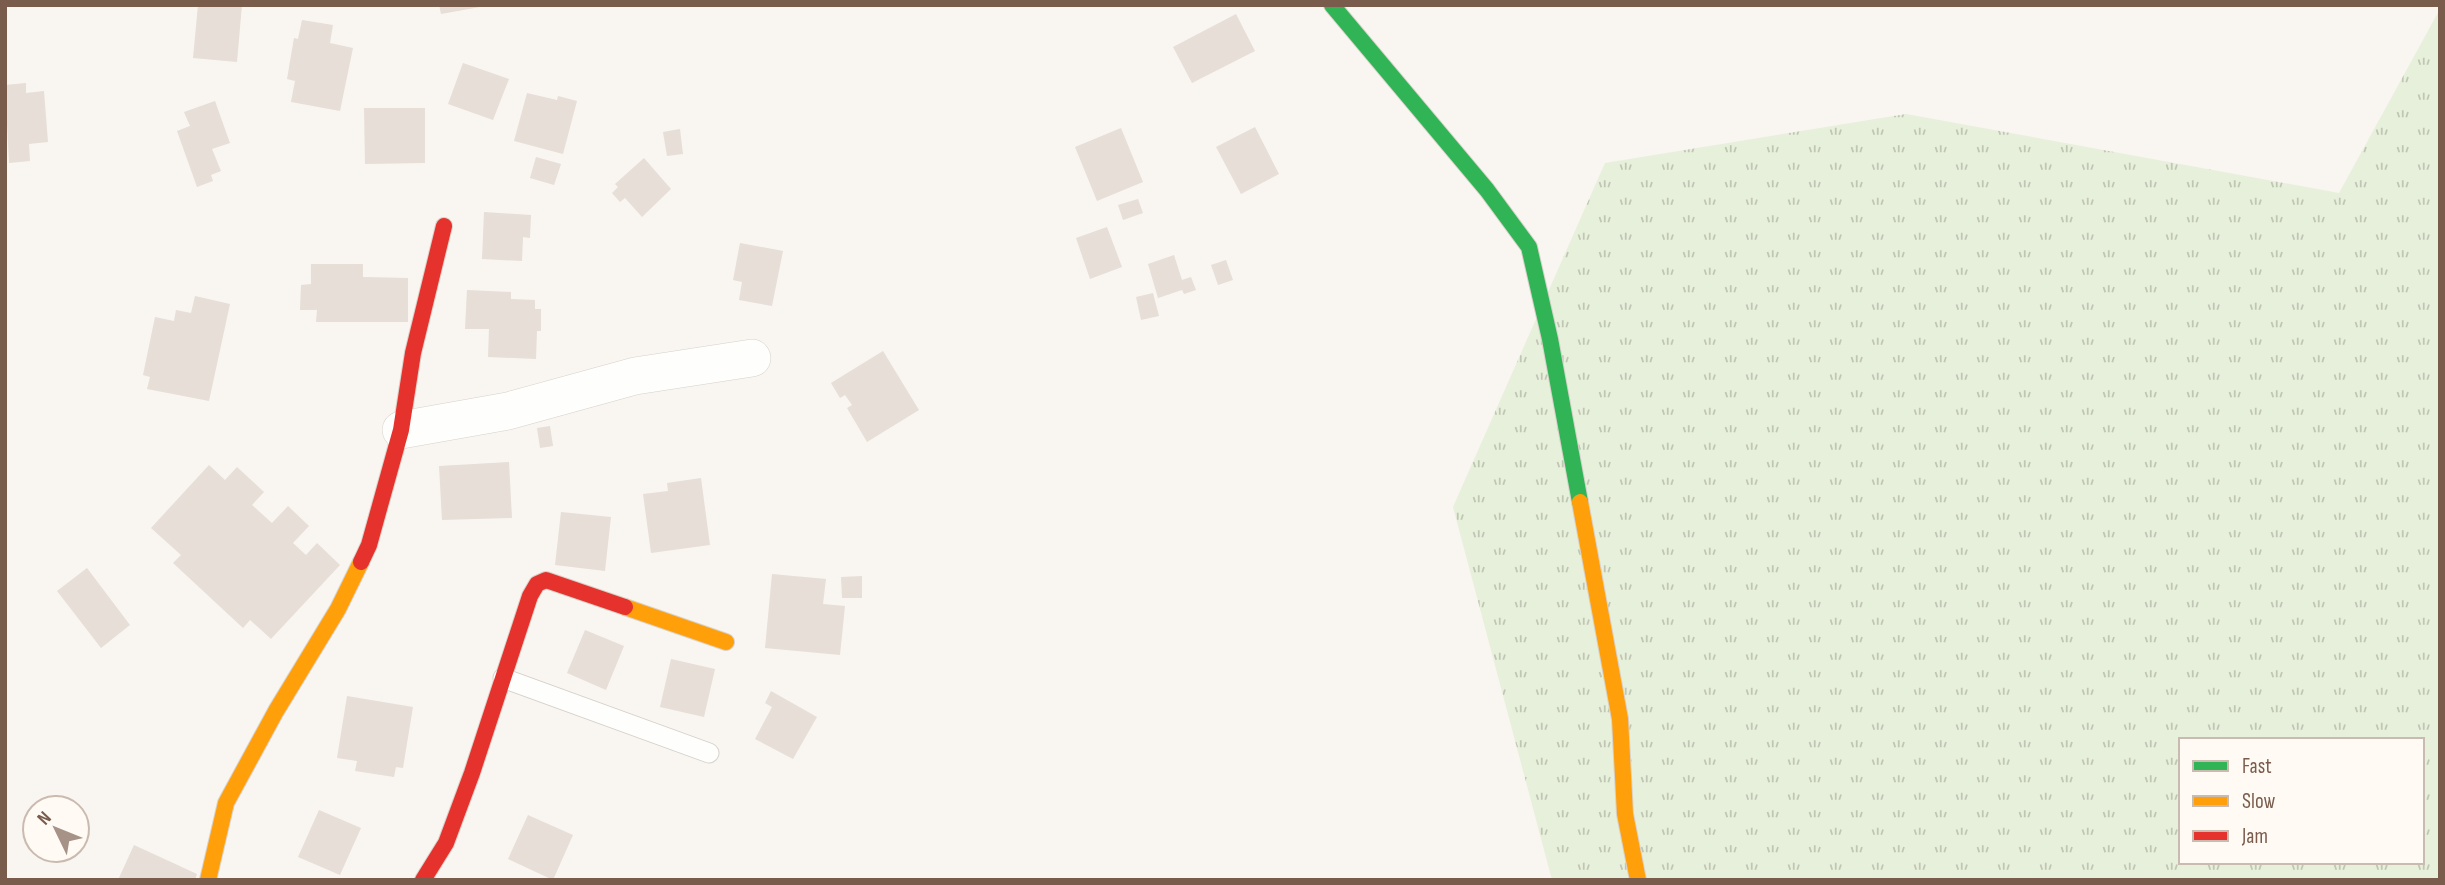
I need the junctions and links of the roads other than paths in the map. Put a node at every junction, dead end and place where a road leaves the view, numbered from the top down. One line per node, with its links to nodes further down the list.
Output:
1 (1332, 5): 10 (street)
2 (444, 226): 4 (street)
3 (752, 358): 4 (street)
4 (401, 430): 8 (street)
5 (726, 642): 6 (street)
6 (503, 678): 7 (lane); 9 (street)
7 (709, 754)
8 (208, 880)
9 (424, 880)
10 (1638, 880)

